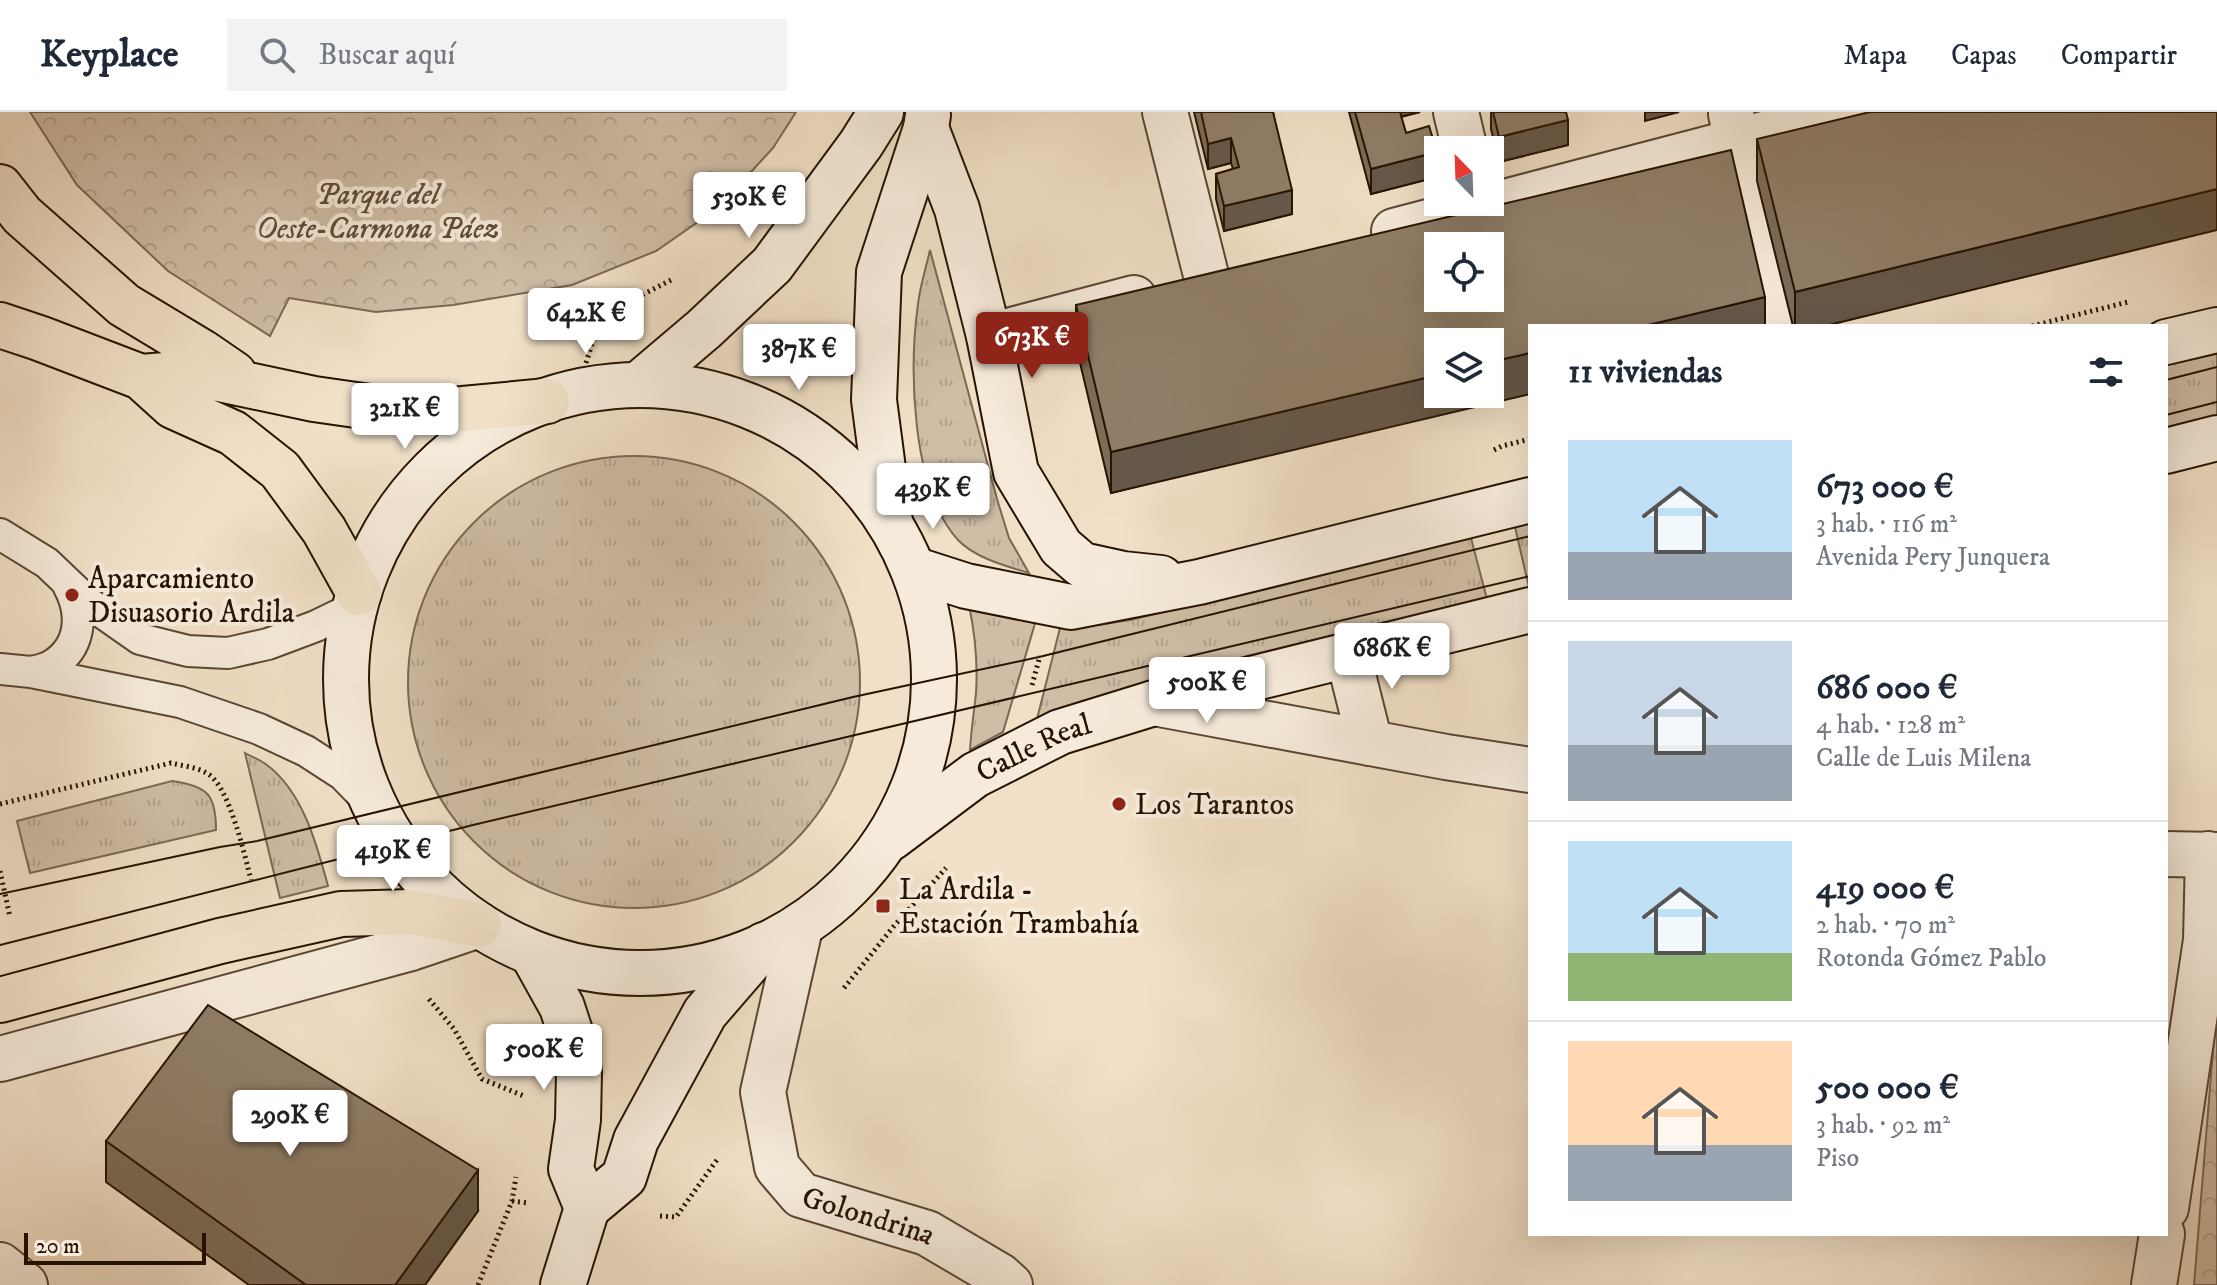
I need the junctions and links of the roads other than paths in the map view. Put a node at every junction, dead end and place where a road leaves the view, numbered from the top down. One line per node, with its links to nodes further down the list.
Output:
1 (881, 112): 19 (street)
2 (1165, 112): 15 (street)
3 (1456, 112): 7 (street)
4 (1848, 112): 6 (street)
5 (931, 117): 15 (street); 24 (street)
6 (1734, 126): 9 (street); 12 (street)
7 (1462, 136)
8 (0, 187): 18 (highway)
9 (1504, 197)
10 (1441, 216): 11 (street)
11 (1359, 240)
12 (1778, 324)
13 (0, 325): 17 (highway)
14 (2217, 330): 16 (street)
15 (989, 336): 27 (street)
16 (2168, 342)
17 (141, 377): 18 (highway); 29 (highway)
18 (249, 384): 20 (highway)
19 (638, 385): 20 (street); 24 (street)
20 (562, 396): 29 (street)
21 (2217, 438): 22 (street)
22 (2168, 450)
23 (1528, 500): 27 (street)
24 (891, 524): 26 (street)
25 (6, 546): 28 (lane)
26 (913, 569): 27 (street); 37 (street)
27 (1199, 582)
28 (67, 583): 29 (lane); 32 (lane)
29 (357, 600): 36 (street)
30 (1528, 610): 31 (street, Calle Real)
31 (1348, 655): 33 (street, Calle Real); 34 (street)
32 (8, 669): 36 (lane)
33 (1154, 703): 34 (street); 37 (street, Calle Real)
34 (1370, 743): 35 (street)
35 (1528, 770)
36 (375, 808): 39 (street)
37 (882, 845): 40 (street)
38 (2197, 854): 44 (street)
39 (479, 925): 41 (street); 42 (highway); 43 (street)
40 (782, 936): 41 (street); 45 (street); 50 (street, Golondrina)
41 (532, 953): 45 (street)
42 (0, 1000)
43 (0, 1059)
44 (2168, 1195)
45 (587, 1208): 49 (street)
46 (2162, 1236): 51 (street)
47 (0, 1265): 48 (street)
48 (25, 1285)
49 (563, 1285)
50 (1010, 1285)
51 (2154, 1285)

